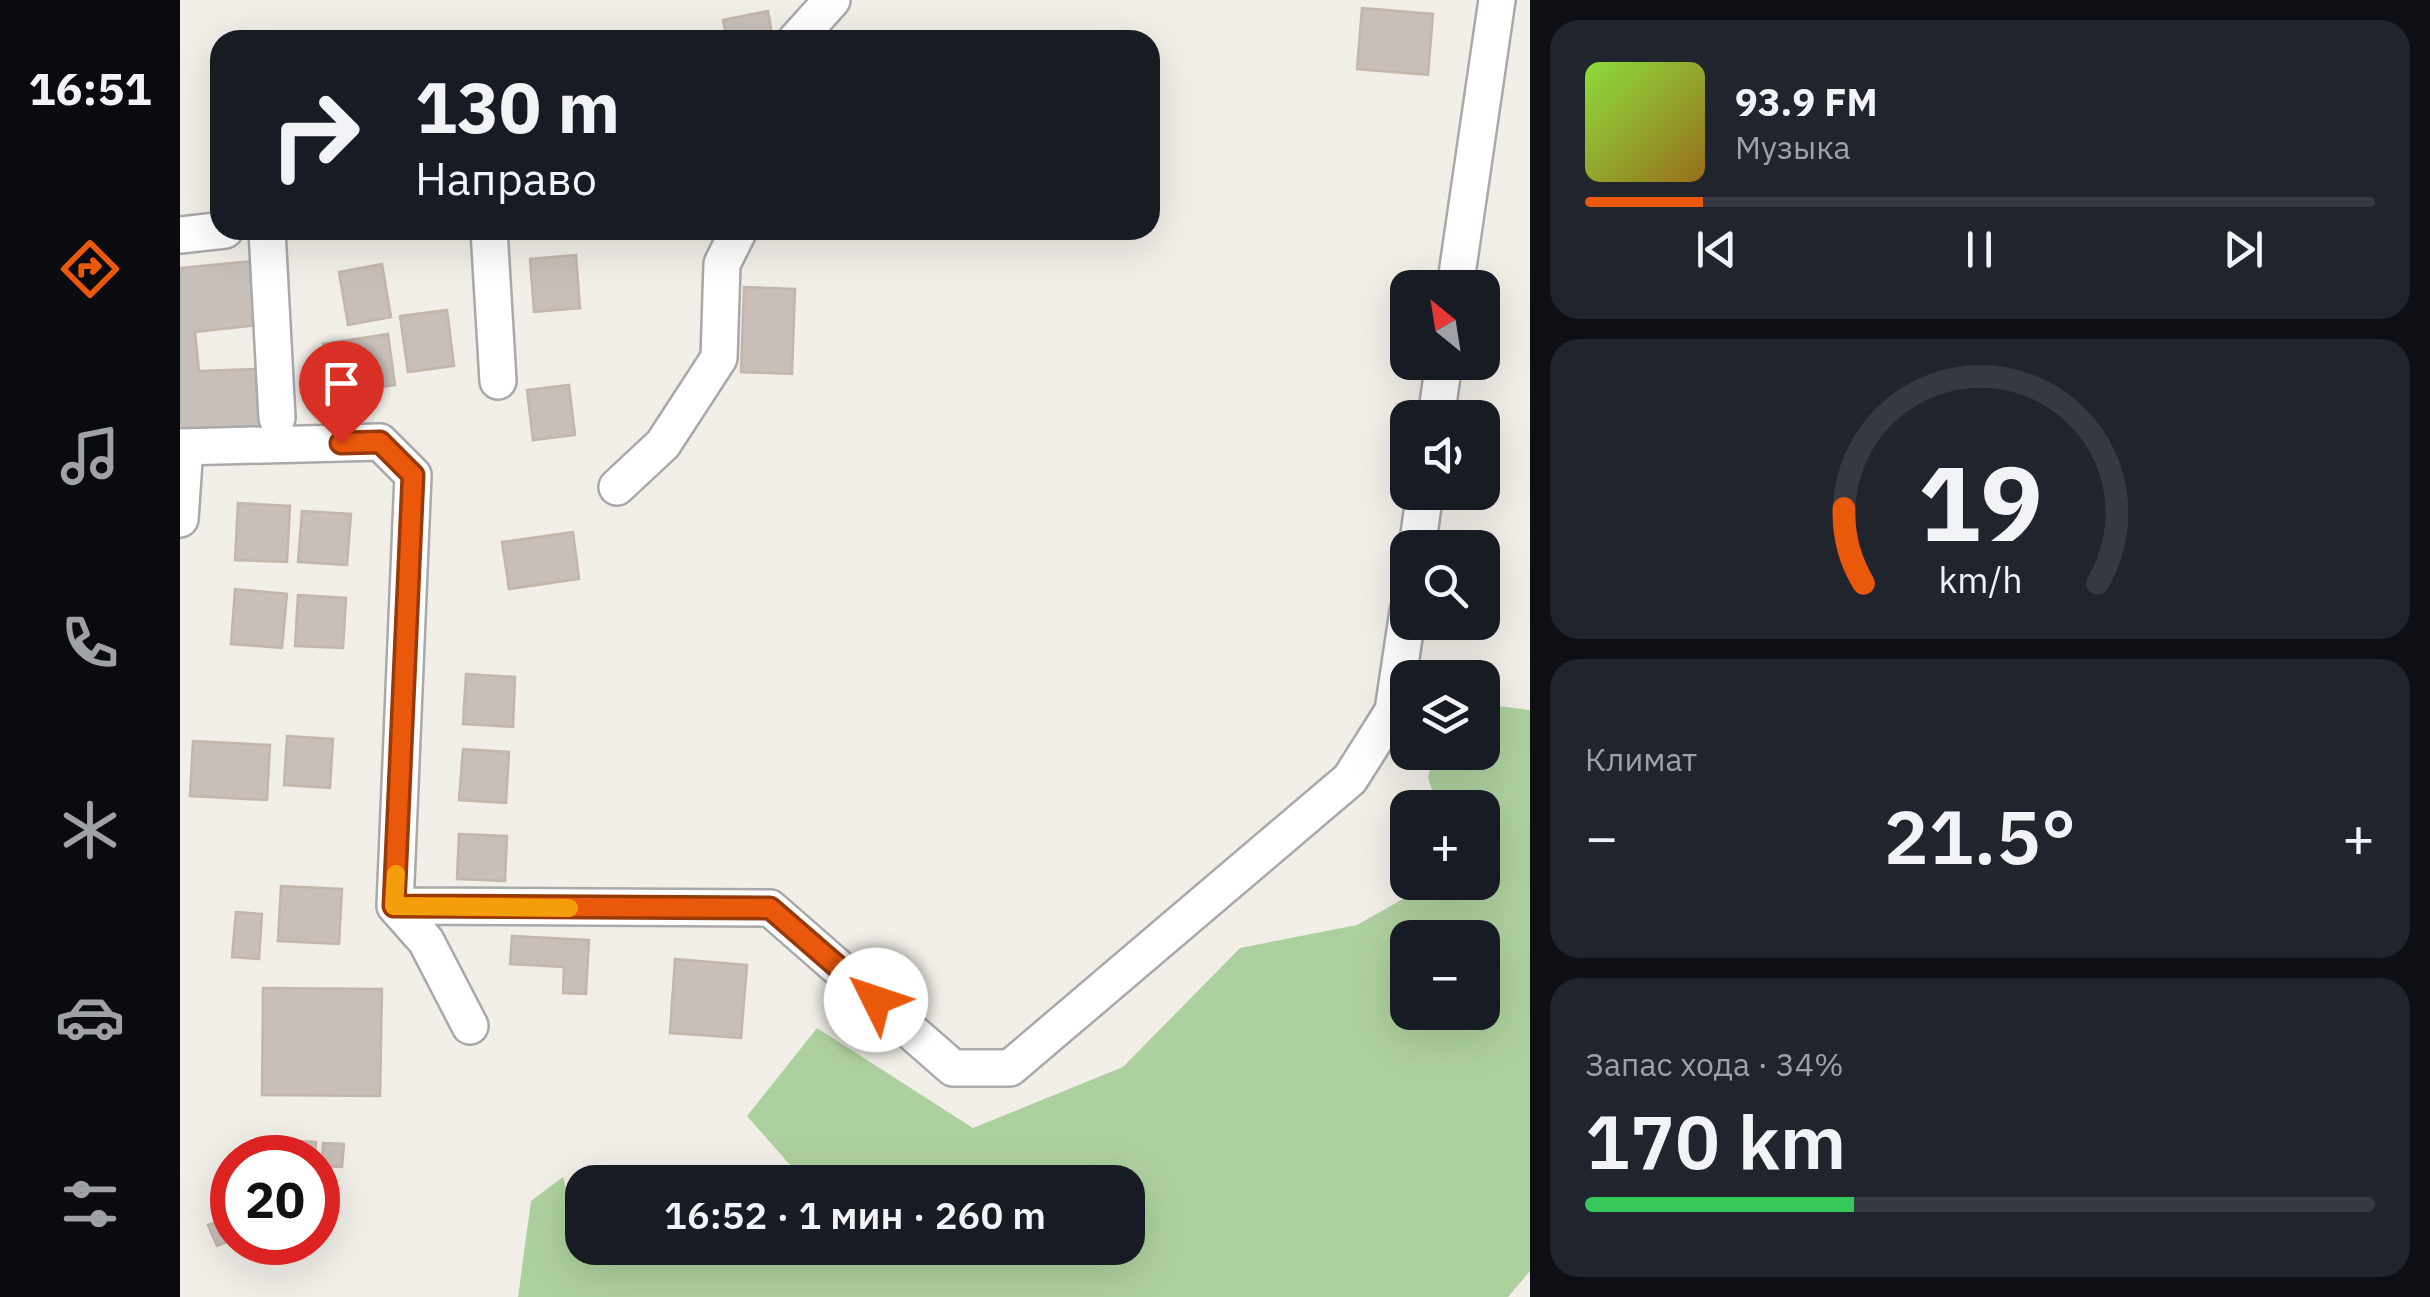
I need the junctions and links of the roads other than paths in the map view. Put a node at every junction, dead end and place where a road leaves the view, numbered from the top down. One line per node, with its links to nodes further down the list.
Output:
1 (832, 0): 3 (lane)
2 (1497, 0): 9 (lane)
3 (805, 30)
4 (210, 232): 5 (lane)
5 (180, 236)
6 (268, 240): 11 (lane)
7 (490, 240): 10 (lane)
8 (734, 240): 13 (lane)
9 (1458, 270)
10 (498, 381)
11 (277, 418)
12 (182, 447): 14 (lane); 16 (lane)
13 (617, 488)
14 (180, 519)
15 (1404, 640): 16 (lane)
16 (394, 906): 17 (lane)
17 (470, 1026)

